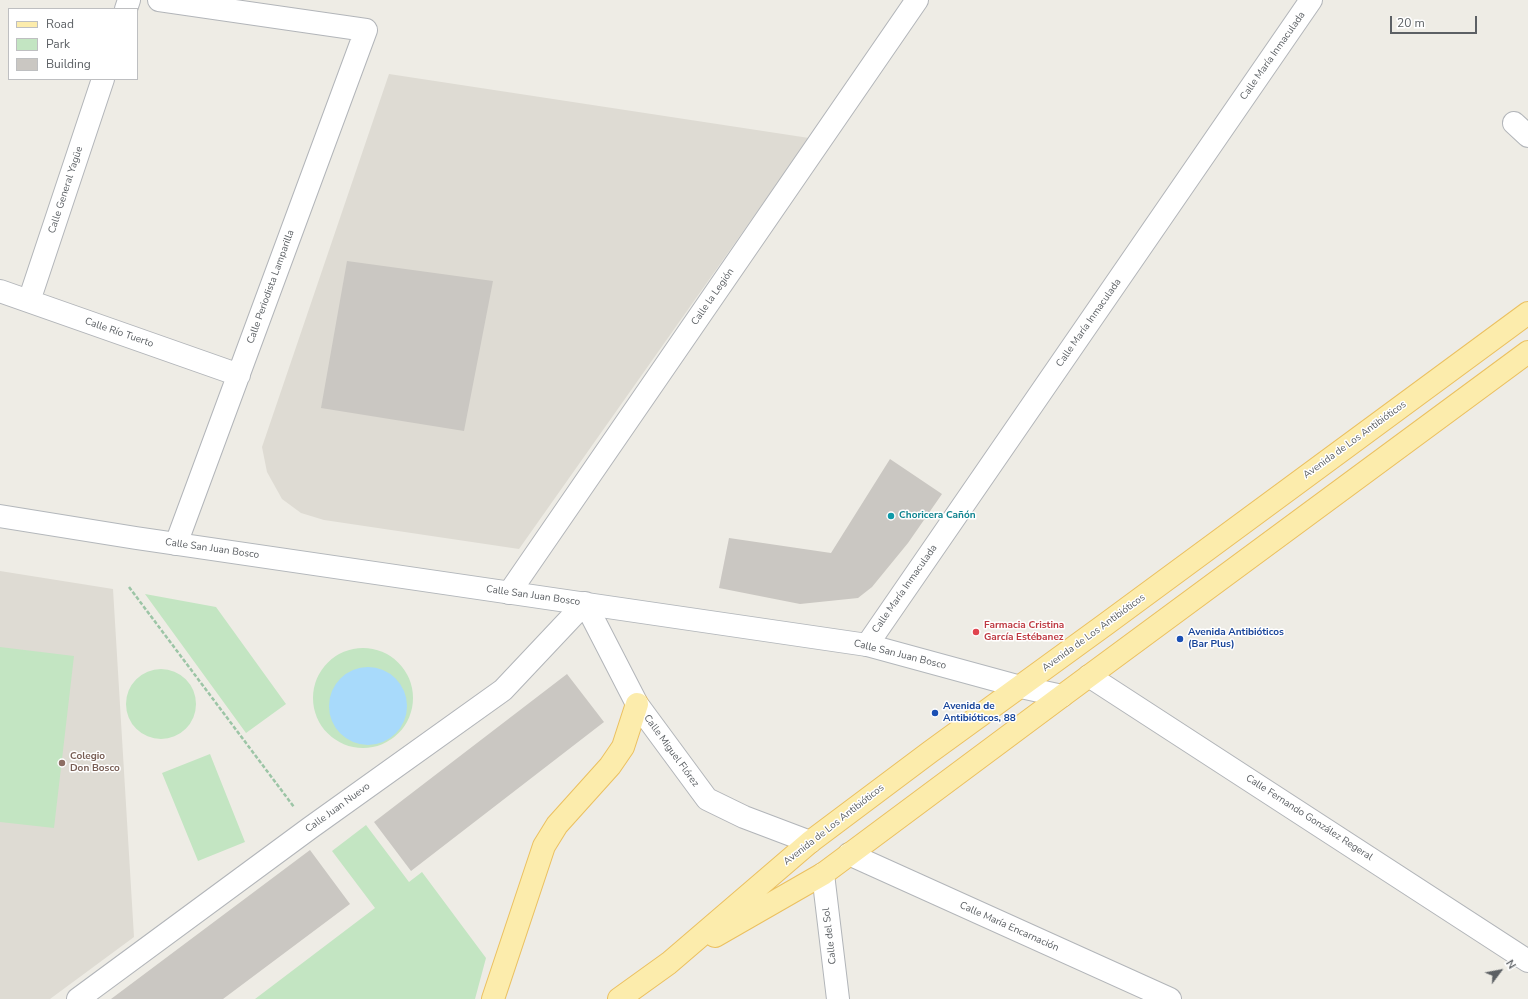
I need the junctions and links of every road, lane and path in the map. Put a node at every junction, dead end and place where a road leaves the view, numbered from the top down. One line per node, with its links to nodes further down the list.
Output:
1 (159, 0): 9 (street, Calle Periodista Lamparilla)
2 (917, 0): 13 (street, Calle la Legión)
3 (1311, 0): 15 (street, Calle María Inmaculada)
4 (103, 80): 6 (street, Calle General Yagüe)
5 (0, 291): 6 (street, Calle Río Tuerto)
6 (29, 301): 9 (street, Calle Río Tuerto)
7 (1528, 313): 17 (main road, Avenida de Los Antibióticos)
8 (1528, 352): 16 (main road, Avenida de Los Antibióticos)
9 (239, 375): 11 (street, Calle Periodista Lamparilla)
10 (0, 516): 11 (street, Calle San Juan Bosco)
11 (176, 544): 13 (street, Calle San Juan Bosco)
12 (129, 586): 20 (path)
13 (509, 593): 14 (street, Calle San Juan Bosco)
14 (585, 603): 15 (street, Calle San Juan Bosco); 19 (street, Calle Miguel Flórez); 26 (street, Calle Juan Nuevo)
15 (867, 645): 17 (street, Calle San Juan Bosco)
16 (1089, 676): 18 (main road, Avenida de Los Antibióticos); 24 (street, Calle Fernando González Regeral)
17 (1021, 687): 18 (street, Calle San Juan Bosco); 21 (main road, Avenida de Los Antibióticos)
18 (1062, 696): 22 (main road, Avenida de Los Antibióticos)
19 (637, 704): 21 (street, Calle Miguel Flórez); 27 (main road)
20 (295, 808)
21 (810, 842): 25 (main road, Avenida de Los Antibióticos)
22 (849, 854): 23 (main road, Avenida de Los Antibióticos); 30 (street, Calle María Encarnación)
23 (823, 874): 25 (main road, Avenida de Los Antibióticos); 29 (street, Calle del Sol)
24 (1528, 961)
25 (669, 963): 28 (main road, Avenida de Los Antibióticos)
26 (78, 999)
27 (493, 999)
28 (619, 999)
29 (838, 999)
30 (1170, 999)

